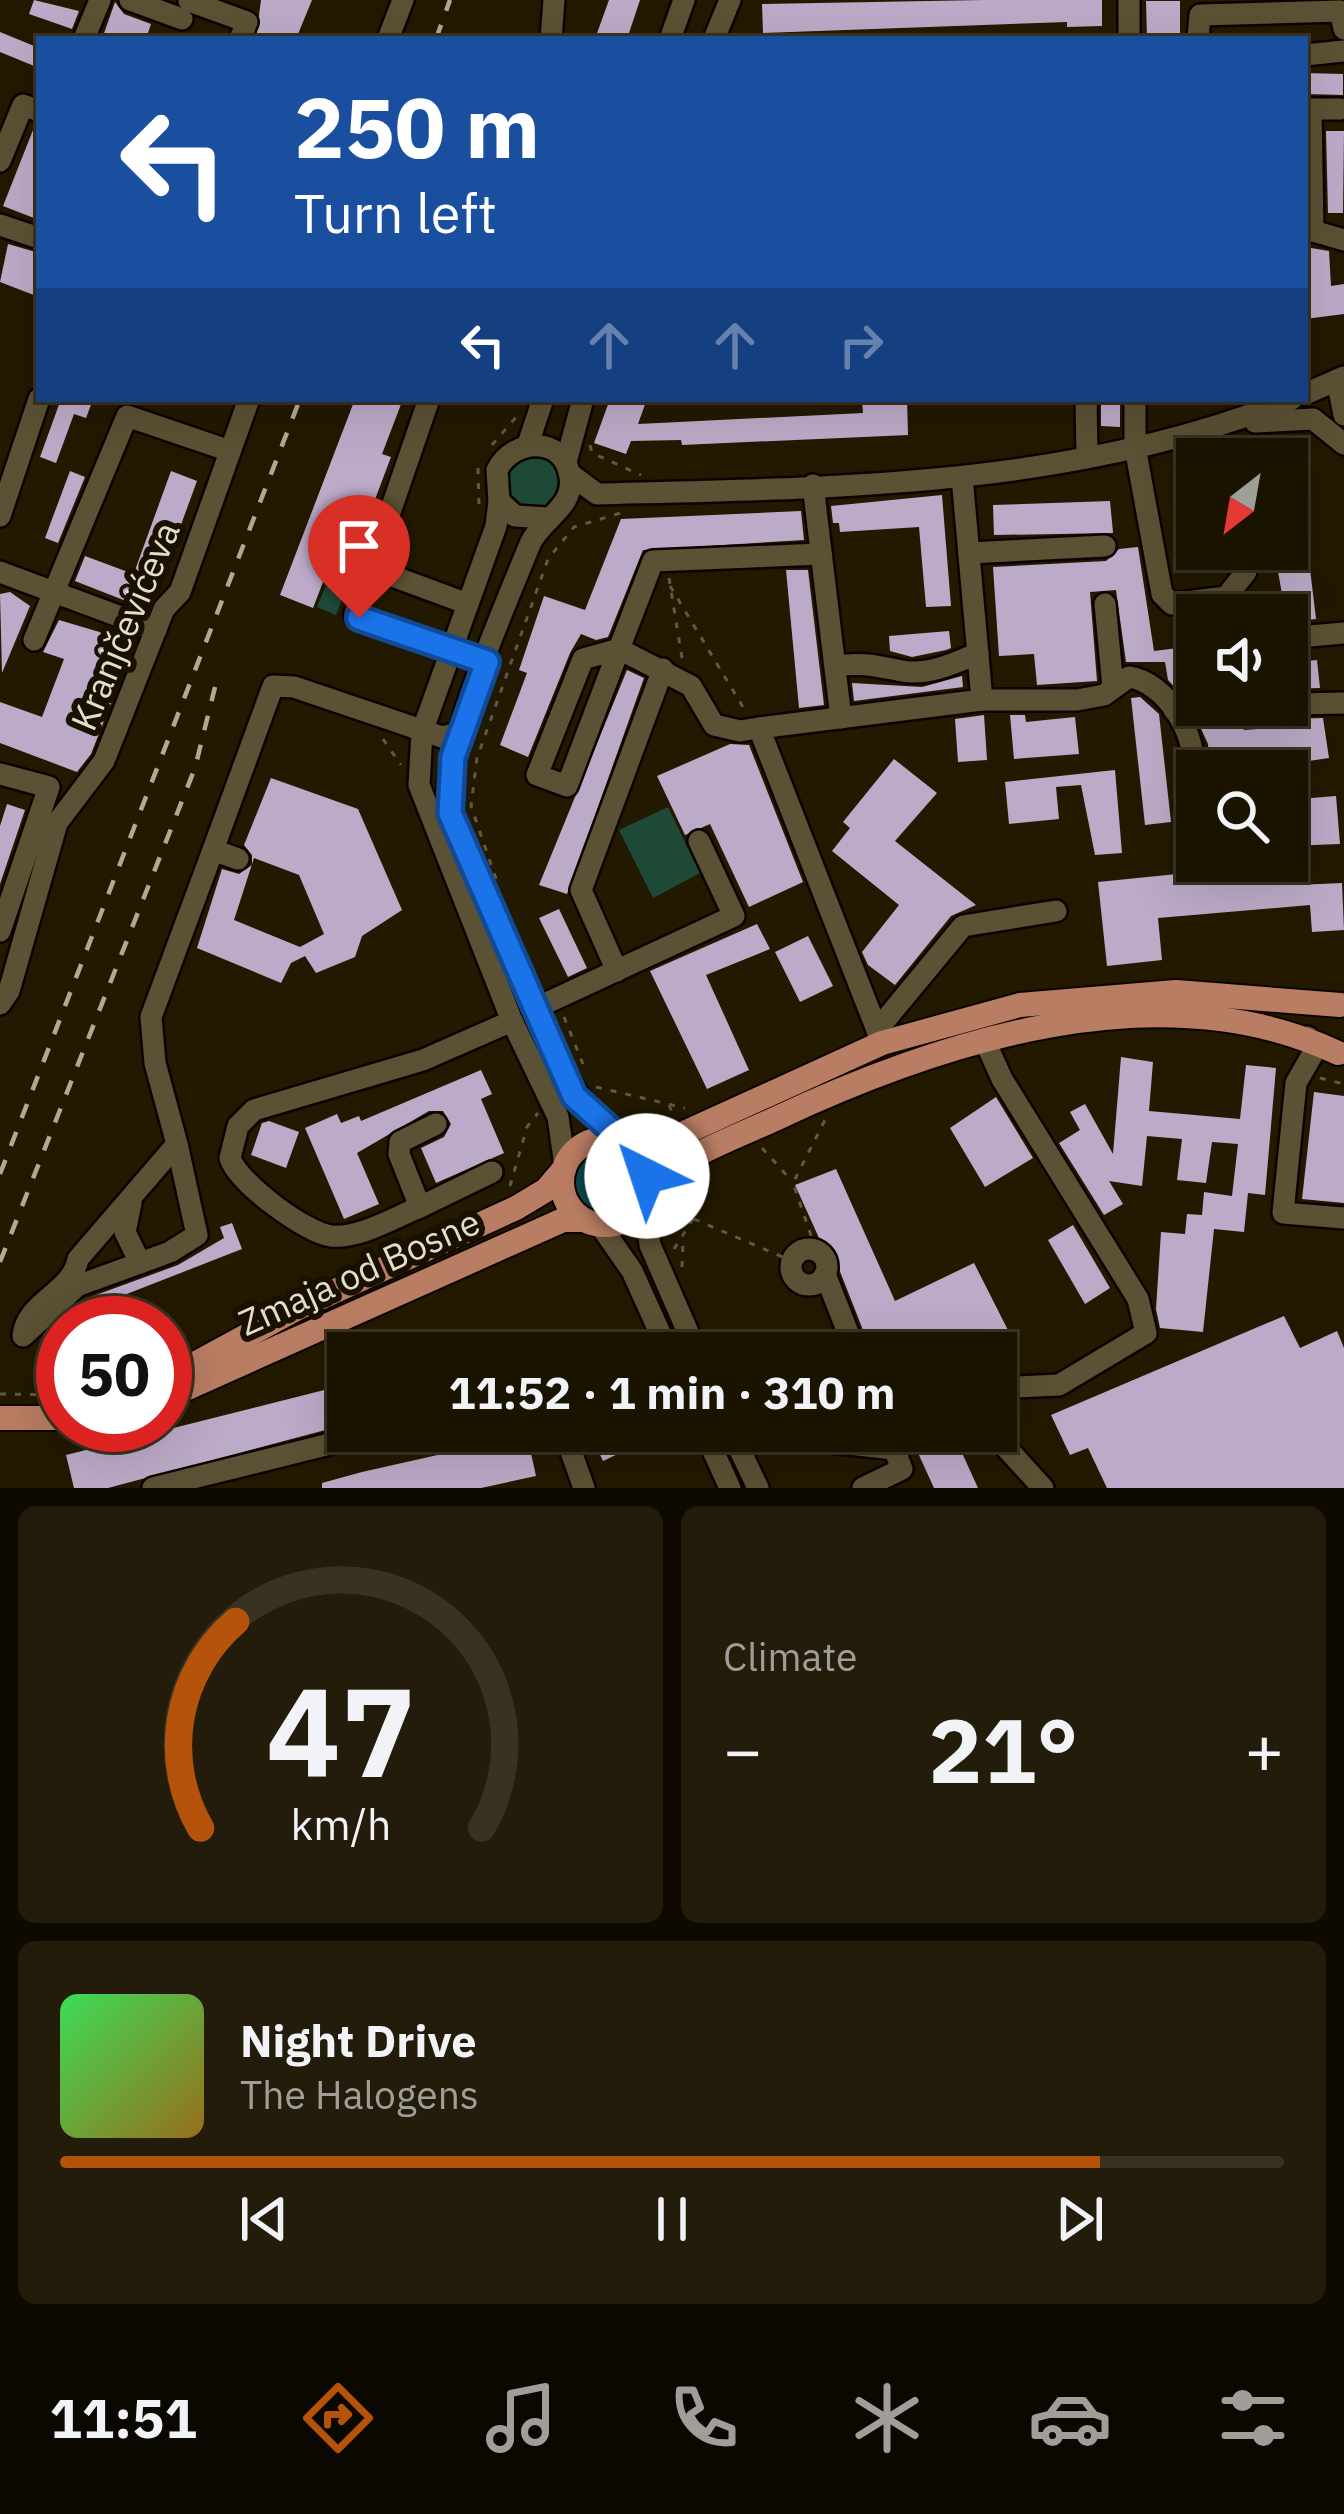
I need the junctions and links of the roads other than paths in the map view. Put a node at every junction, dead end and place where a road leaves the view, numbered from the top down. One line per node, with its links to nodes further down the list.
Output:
1 (100, 0): 10 (street)
2 (130, 0): 8 (street)
3 (403, 0): 12 (street)
4 (554, 0): 13 (street)
5 (684, 0): 14 (street)
6 (730, 0): 15 (street)
7 (1129, 0): 16 (street)
8 (183, 15): 11 (street)
9 (1344, 29): 17 (street)
10 (84, 36)
11 (241, 36)
12 (389, 36)
13 (551, 36)
14 (671, 36)
15 (715, 36)
16 (1130, 36)
17 (1198, 36)
18 (1344, 52): 19 (street)
19 (1308, 55)
20 (1308, 109): 21 (street); 25 (street)
21 (1340, 109)
22 (36, 110): 23 (street)
23 (0, 161)
24 (0, 224): 26 (street)
25 (1309, 231): 27 (street)
26 (36, 237)
27 (1344, 240)
28 (1340, 379): 29 (street); 38 (street)
29 (1308, 393)
30 (38, 402): 50 (street)
31 (248, 402): 43 (street, Kranjčevićeva)
32 (428, 402): 55 (street)
33 (542, 402): 41 (street)
34 (582, 402): 45 (street)
35 (1086, 402): 44 (street)
36 (1135, 402): 42 (street)
37 (1285, 402): 39 (street)
38 (1344, 415)
39 (1220, 429): 40 (street); 42 (street)
40 (1344, 444)
41 (528, 445): 45 (street); 49 (street)
42 (1135, 447): 44 (street); 57 (street)
43 (230, 451): 58 (street); 61 (street, Kranjčevićeva)
44 (1087, 457): 46 (street)
45 (568, 468): 48 (street); 51 (street)
46 (962, 477): 47 (street); 53 (street)
47 (813, 485): 48 (street); 54 (street)
48 (649, 493): 51 (street)
49 (500, 501): 51 (street); 59 (street)
50 (0, 516)
51 (551, 516): 68 (street)
52 (1105, 546): 53 (street)
53 (969, 553): 67 (street)
54 (821, 554): 66 (street); 69 (street)
55 (368, 567): 59 (street); 65 (street)
56 (0, 572): 58 (street)
57 (1246, 572)
58 (54, 592): 61 (street); 64 (street)
59 (468, 604): 65 (street)
60 (1105, 604): 71 (street)
61 (156, 630): 90 (street, Kranjčevićeva)
62 (1344, 633): 63 (street)
63 (1308, 636)
64 (34, 640)
65 (451, 648): 68 (street); 78 (street)
66 (619, 650): 66 (street); 70 (street)
67 (978, 653): 69 (street); 72 (street)
68 (487, 662): 79 (street)
69 (835, 666): 76 (street)
70 (663, 668): 77 (street); 88 (street)
71 (1113, 687): 72 (street); 75 (street)
72 (982, 700): 76 (street)
73 (1344, 703): 74 (street)
74 (1308, 704)
75 (1174, 710): 80 (street)
76 (841, 718): 77 (street)
77 (757, 729): 93 (street)
78 (422, 732): 79 (street); 82 (street); 84 (street); 92 (street)
79 (460, 732): 82 (street)
80 (1189, 750)
81 (0, 773): 87 (street)
82 (448, 805): 91 (street)
83 (699, 842): 88 (street)
84 (212, 850): 85 (street); 99 (street)
85 (238, 859)
86 (1056, 911): 93 (street)
87 (0, 931)
88 (617, 971): 91 (street)
89 (1342, 1003): 93 (main road, Zmaja od Bosne); 96 (main road, Zmaja od Bosne)
90 (0, 1004)
91 (538, 1007): 100 (street)
92 (512, 1021): 102 (street); 106 (street)
93 (880, 1036): 101 (main road, Zmaja od Bosne)
94 (1308, 1037): 95 (main road, Zmaja od Bosne); 96 (main road, Zmaja od Bosne); 97 (street)
95 (984, 1039): 101 (main road, Zmaja od Bosne); 116 (street)
96 (1342, 1058): 97 (street)
97 (1307, 1067): 107 (street)
98 (436, 1124): 106 (street)
99 (176, 1144): 105 (street); 109 (street)
100 (626, 1145): 101 (main road, Zmaja od Bosne); 102 (main road, Zmaja od Bosne); 104 (main road)
101 (687, 1145): 104 (main road, Zmaja od Bosne)
102 (564, 1167): 108 (main road); 114 (main road, Zmaja od Bosne)
103 (492, 1172): 106 (street)
104 (646, 1193): 108 (main road, Zmaja od Bosne); 112 (street)
105 (133, 1194): 109 (street); 109 (street)
106 (420, 1207)
107 (1344, 1218)
108 (592, 1222): 111 (street); 115 (main road, Zmaja od Bosne)
109 (140, 1263)
110 (825, 1274): 110 (street); 113 (street)
111 (660, 1332)
112 (688, 1332)
113 (848, 1332)
114 (192, 1365)
115 (192, 1386)
116 (1017, 1387)
117 (0, 1418): 118 (main road)
118 (36, 1418)
119 (327, 1445): 125 (street)
120 (571, 1452): 126 (street)
121 (714, 1452): 127 (street)
122 (742, 1452): 128 (street)
123 (896, 1452): 129 (street)
124 (1010, 1452): 130 (street)
125 (153, 1488)
126 (584, 1488)
127 (730, 1488)
128 (758, 1488)
129 (863, 1488)
130 (1043, 1488)

